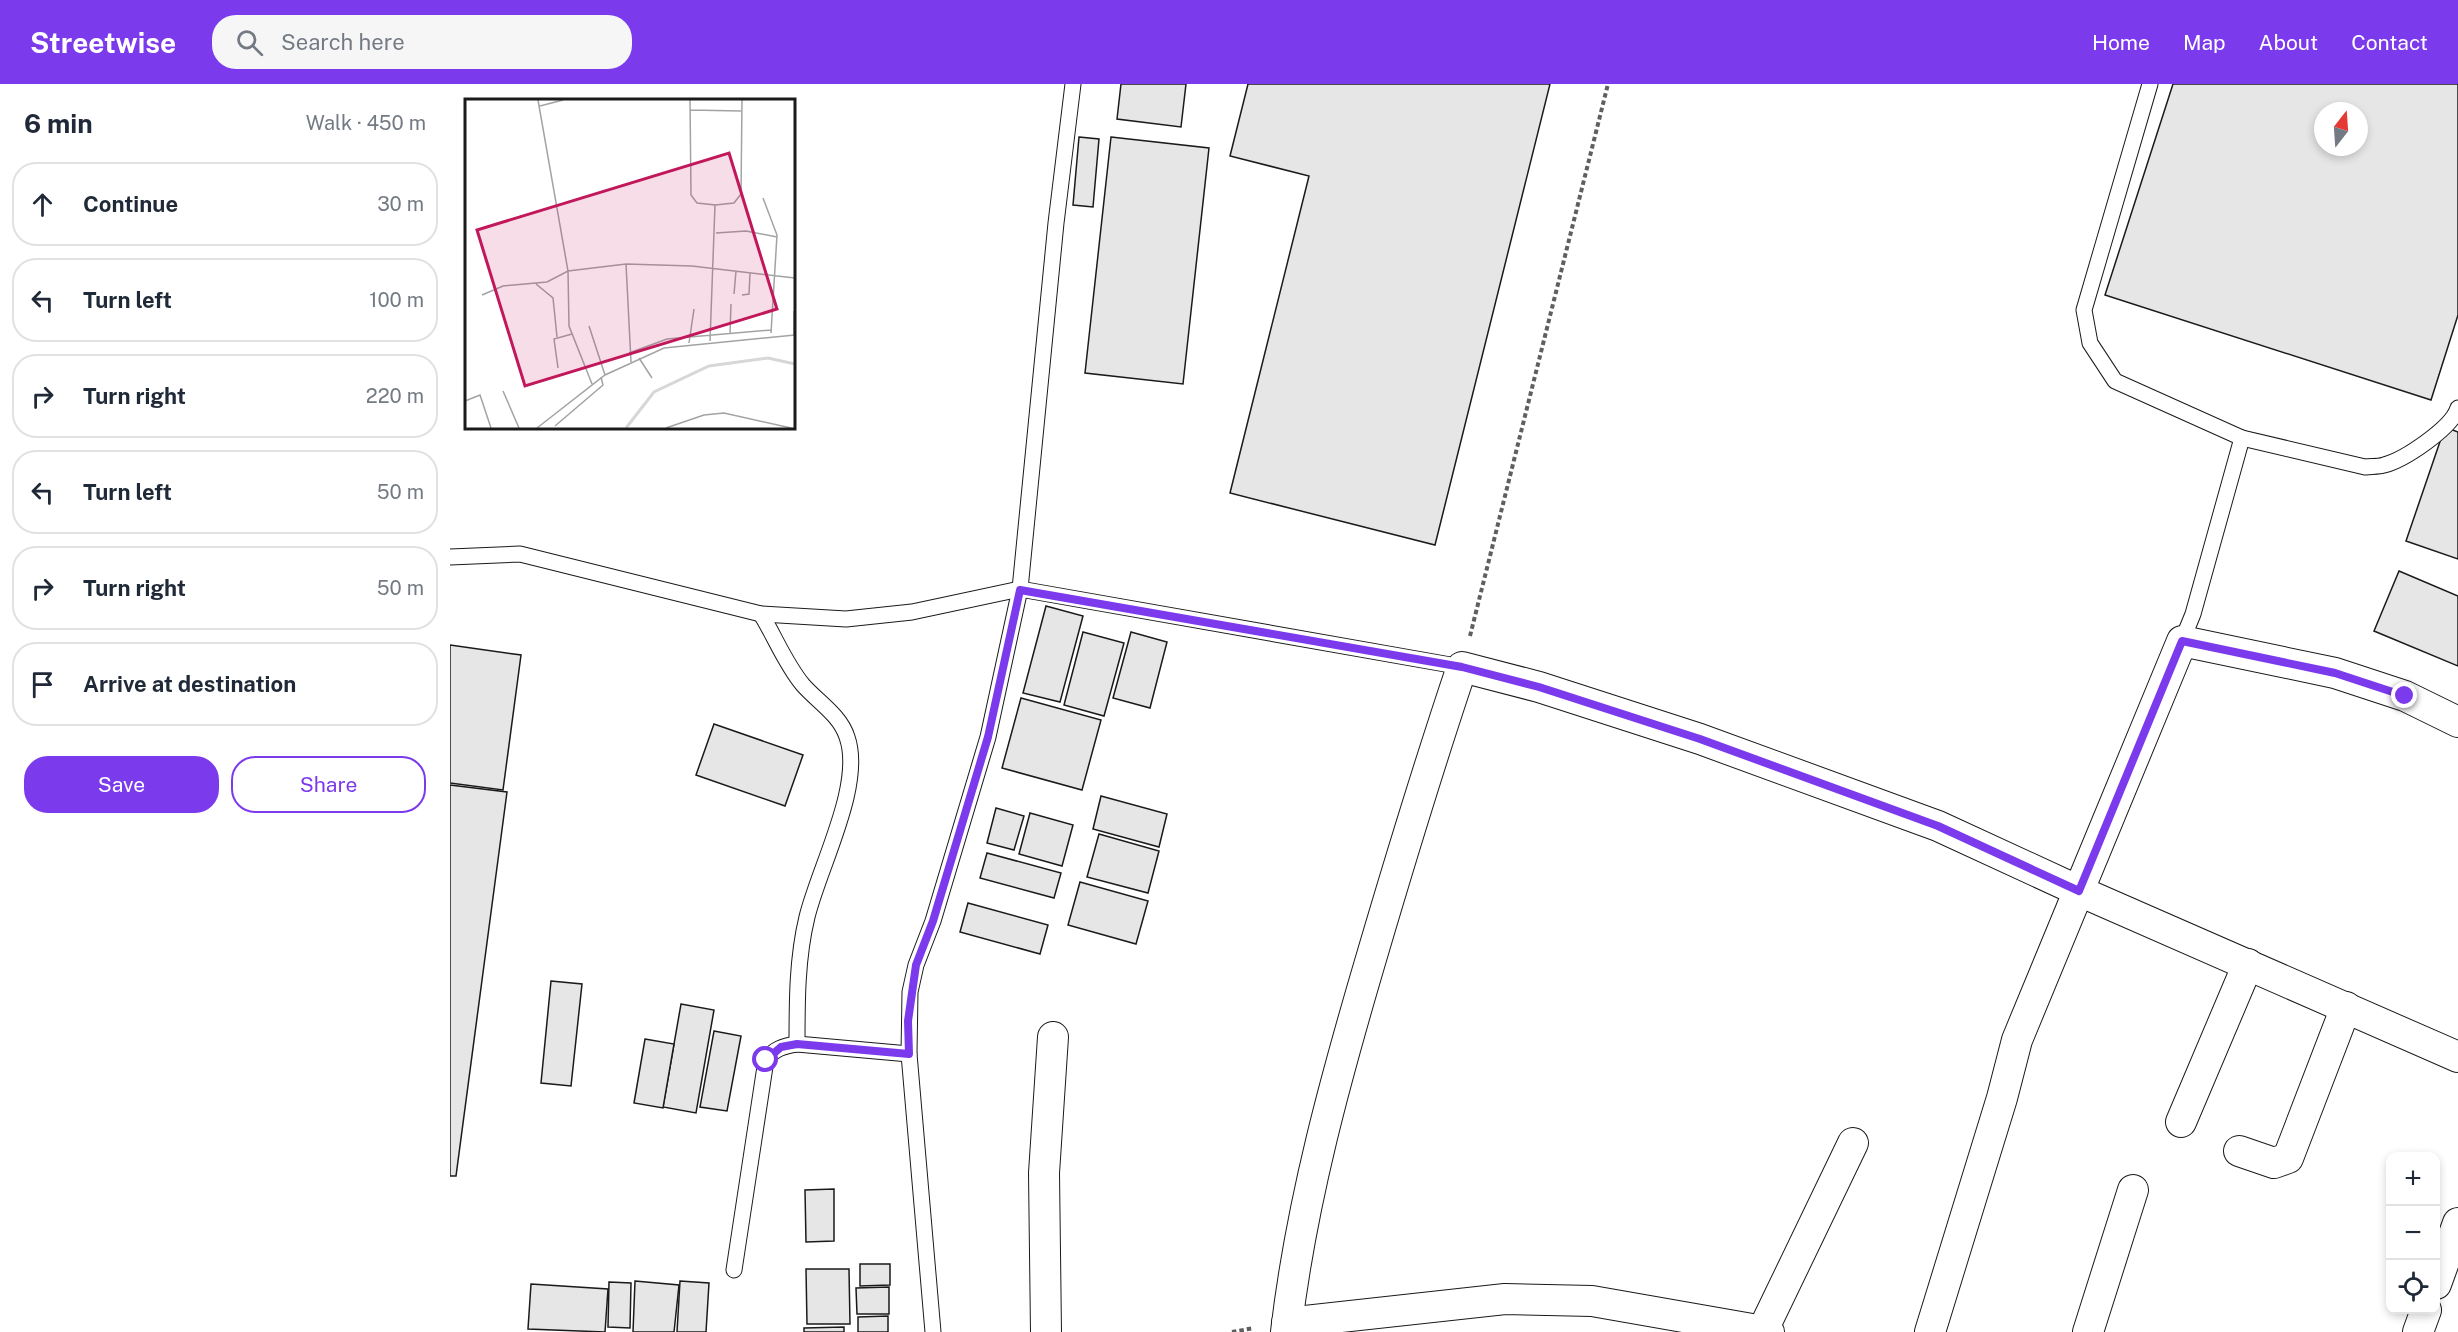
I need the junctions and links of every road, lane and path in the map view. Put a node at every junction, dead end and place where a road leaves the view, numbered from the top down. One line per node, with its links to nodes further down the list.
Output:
1 (1073, 84): 7 (lane)
2 (1608, 84): 10 (path)
3 (2150, 84): 5 (lane)
4 (2458, 408): 5 (lane)
5 (2242, 438): 9 (lane)
6 (450, 557): 8 (lane)
7 (1020, 590): 8 (lane); 10 (lane); 17 (lane)
8 (761, 615): 16 (lane)
9 (2182, 641): 11 (street); 12 (street)
10 (1462, 667): 12 (street); 27 (street)
11 (2458, 723)
12 (2079, 891): 13 (street); 31 (street)
13 (2248, 964): 14 (street); 19 (street)
14 (2346, 1007): 18 (street); 21 (street)
15 (1053, 1037): 29 (street)
16 (797, 1044): 17 (lane); 24 (lane)
17 (909, 1054): 28 (lane)
18 (2458, 1057)
19 (2181, 1122)
20 (1853, 1143): 30 (street)
21 (2238, 1152)
22 (2133, 1190): 32 (street)
23 (2458, 1223): 25 (street)
24 (734, 1270)
25 (2440, 1273)
26 (2425, 1314): 33 (street)
27 (1287, 1327): 30 (street)
28 (933, 1332)
29 (1046, 1332)
30 (1764, 1332)
31 (1930, 1332)
32 (2088, 1332)
33 (2418, 1332)

